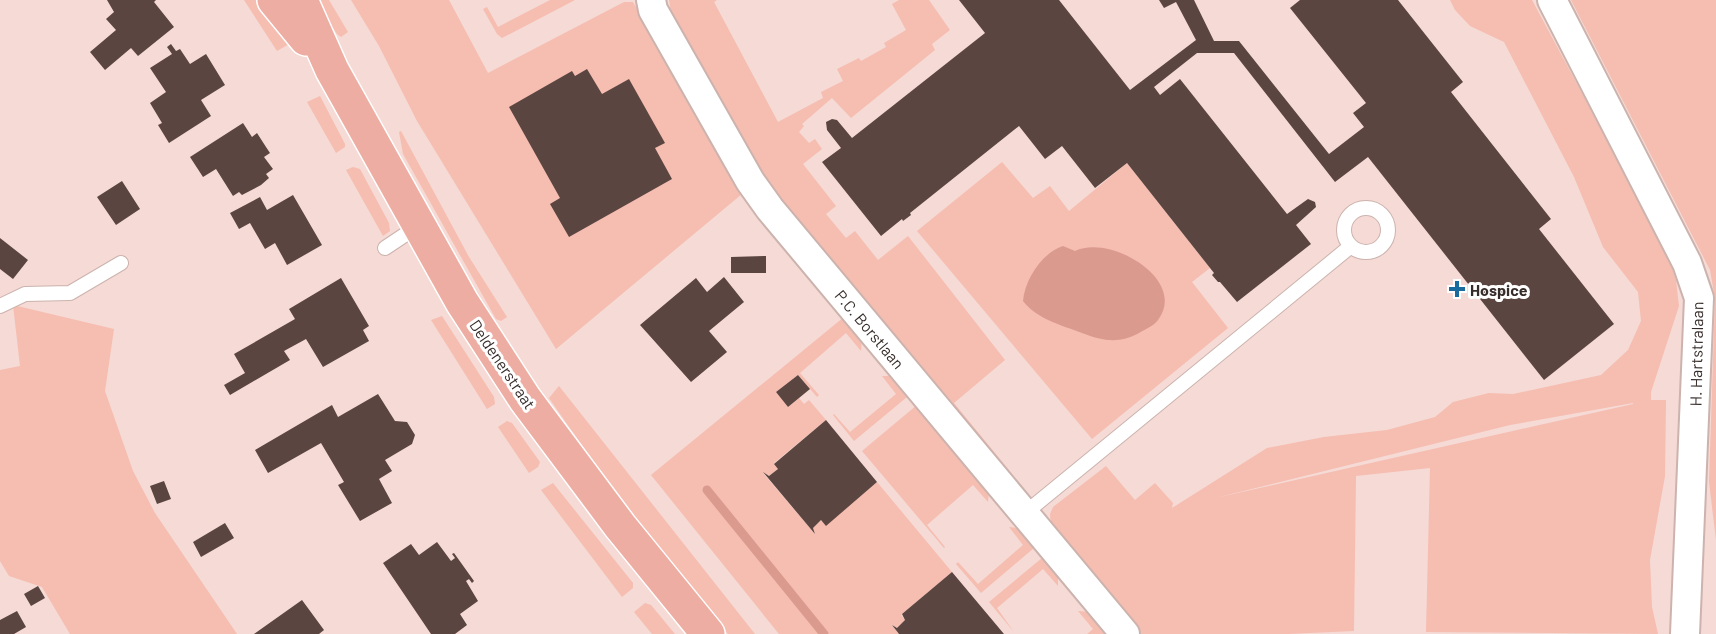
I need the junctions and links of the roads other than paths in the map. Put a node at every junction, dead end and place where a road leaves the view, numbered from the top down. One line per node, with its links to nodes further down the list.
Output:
1 (274, 0): 5 (main road, Deldenerstraat)
2 (301, 0): 5 (main road, Deldenerstraat)
3 (651, 0): 11 (street, P.C. Borstlaan)
4 (1552, 0): 14 (street, H. Hartstralaan)
5 (332, 70): 6 (main road, Deldenerstraat)
6 (418, 226): 8 (lane); 12 (main road, Deldenerstraat)
7 (1351, 246): 11 (lane)
8 (385, 248)
9 (121, 263): 10 (lane)
10 (0, 306)
11 (1024, 514): 13 (street, P.C. Borstlaan)
12 (708, 634)
13 (1125, 634)
14 (1685, 634)

